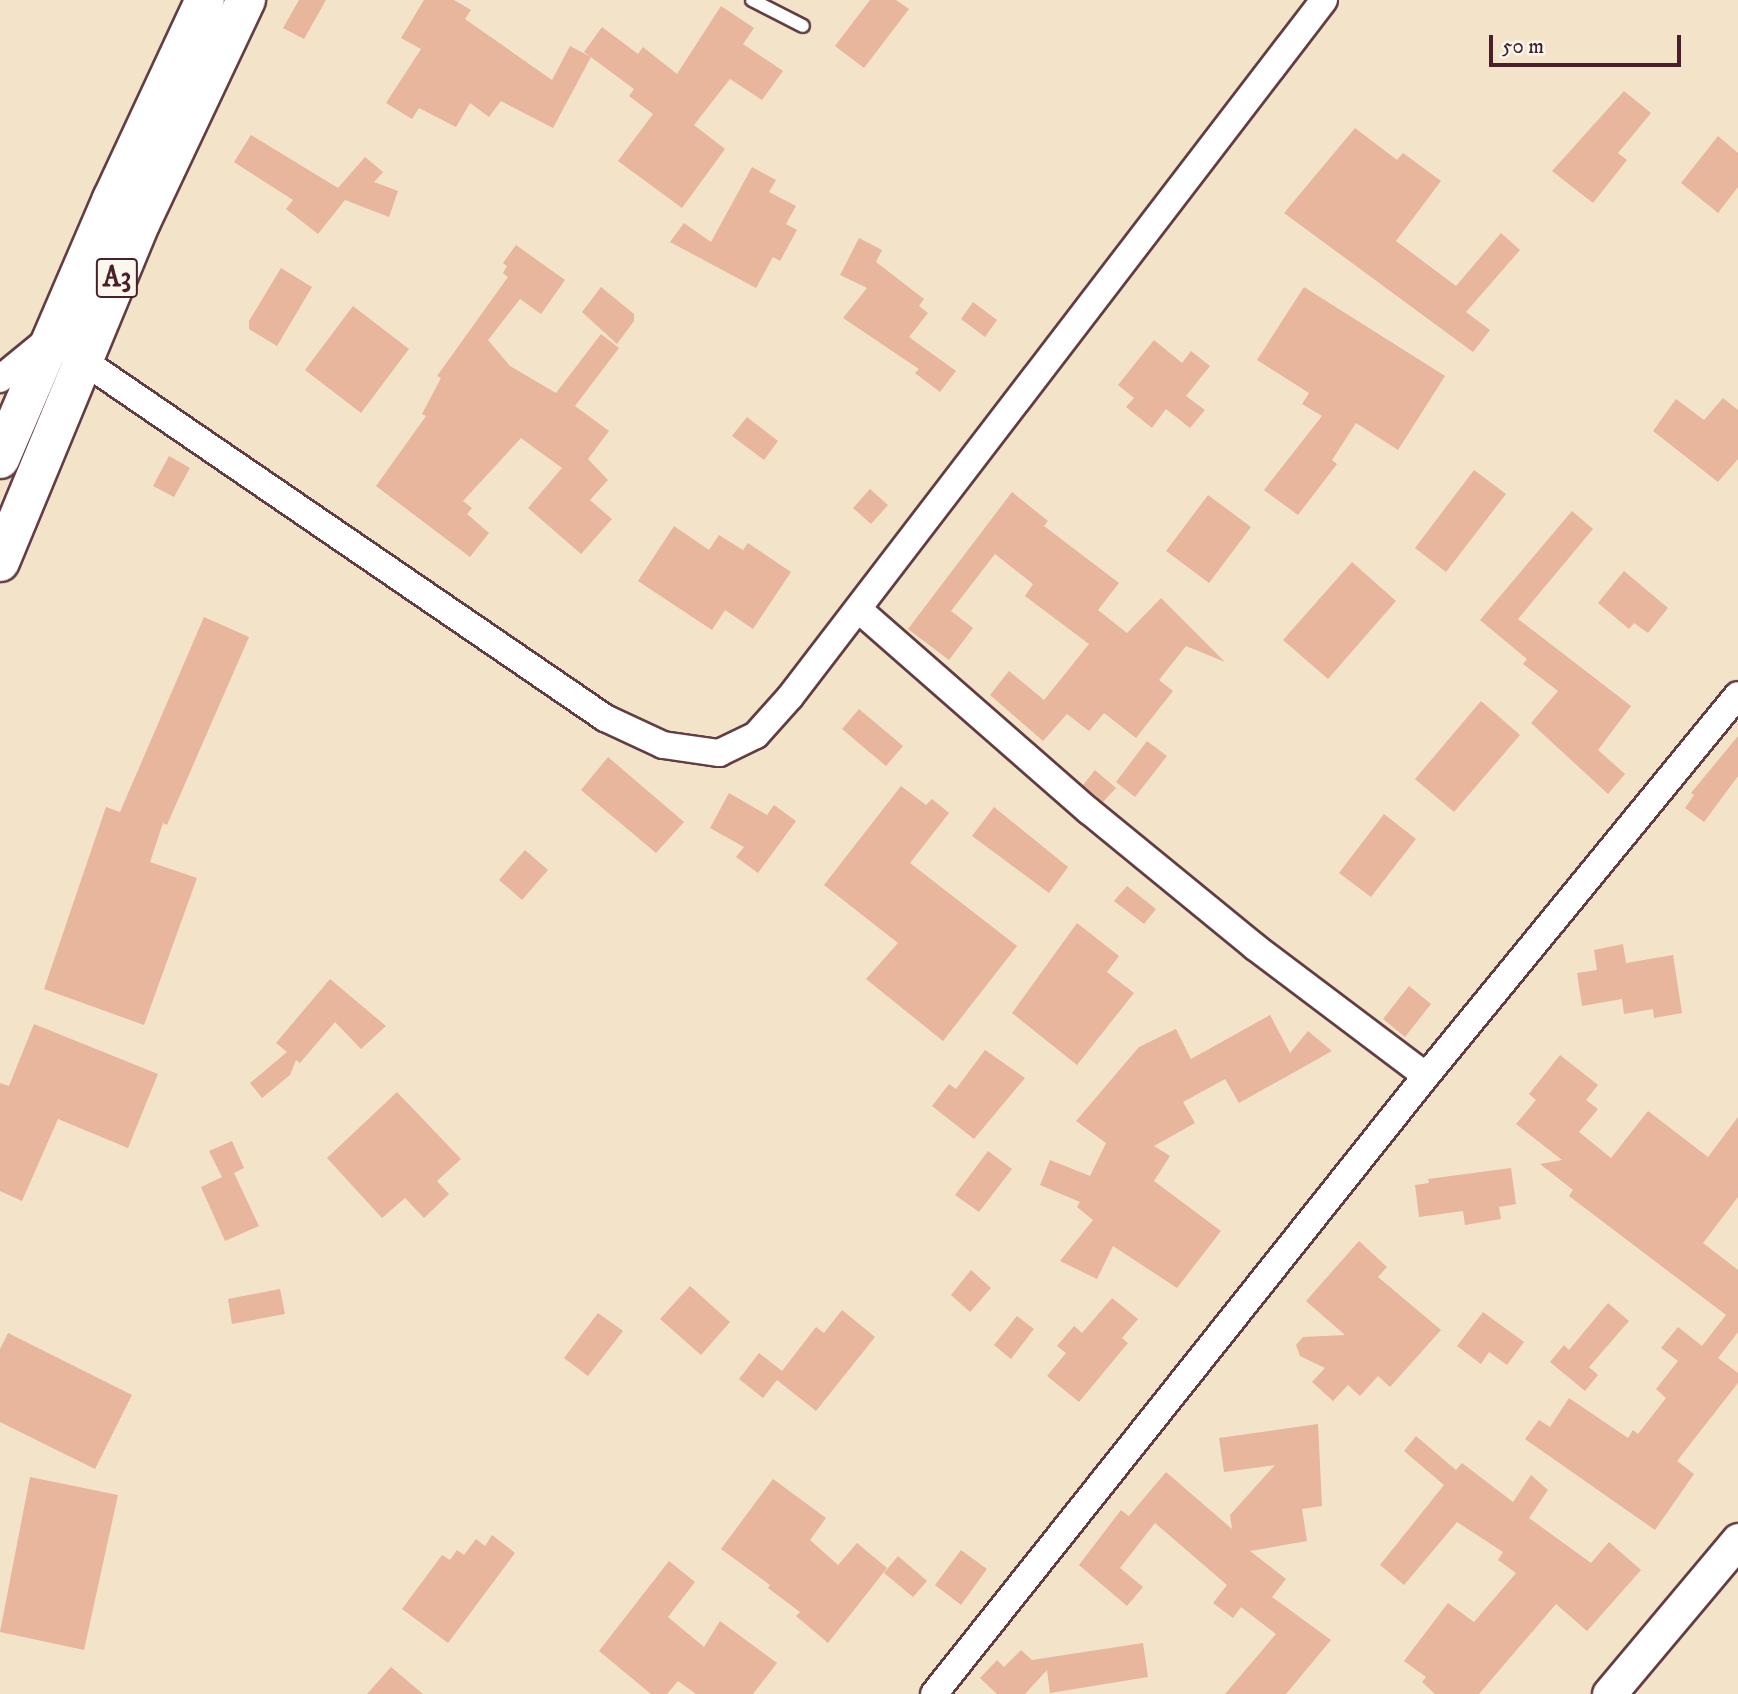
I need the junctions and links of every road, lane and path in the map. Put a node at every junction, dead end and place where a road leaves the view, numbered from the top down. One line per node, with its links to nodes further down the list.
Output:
1 (205, 0): 6 (highway, A3)
2 (246, 0): 6 (highway, A3)
3 (752, 0): 5 (lane)
4 (1324, 0): 12 (street)
5 (803, 26)
6 (179, 98): 7 (highway, A3); 8 (highway, A3)
7 (50, 338): 8 (street); 9 (street); 10 (highway, A3)
8 (82, 360): 11 (highway, A3); 12 (street)
9 (0, 379)
10 (1, 456)
11 (0, 562)
12 (858, 609): 14 (street)
13 (1738, 695): 14 (street)
14 (1426, 1076): 16 (street)
15 (1738, 1540): 17 (street)
16 (934, 1694)
17 (1609, 1694)

